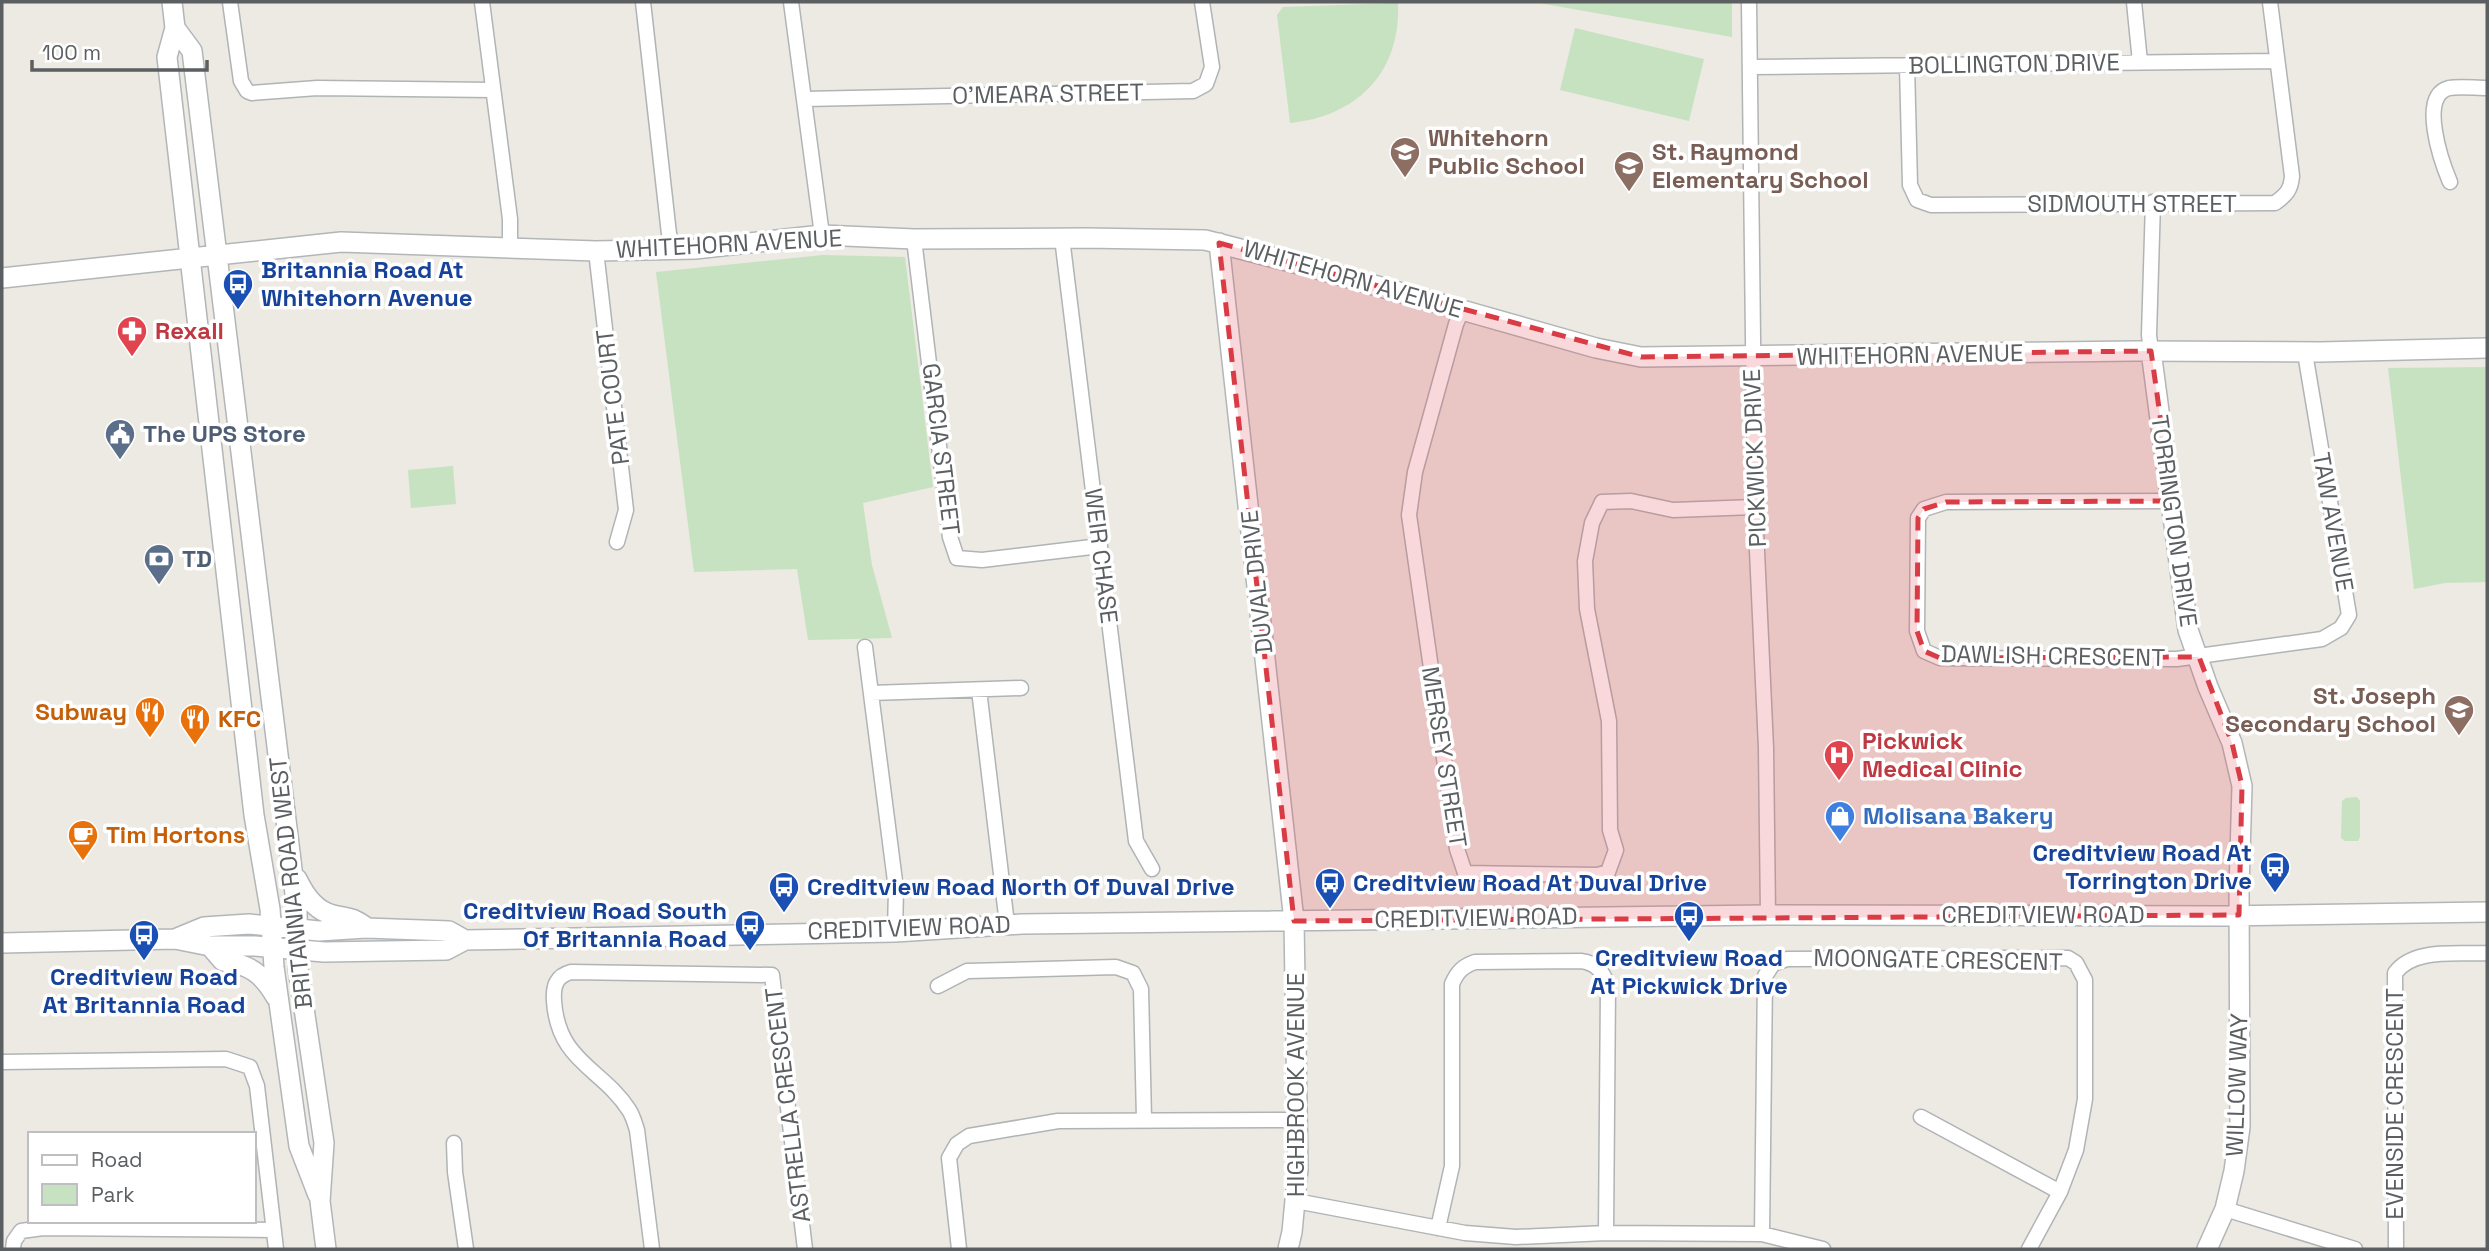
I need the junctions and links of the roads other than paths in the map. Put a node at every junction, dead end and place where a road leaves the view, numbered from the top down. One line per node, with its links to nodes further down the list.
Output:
1 (172, 2): 10 (main road, BRITANNIA ROAD WEST)
2 (230, 2): 16 (street)
3 (482, 2): 16 (street)
4 (643, 2): 25 (street)
5 (791, 2): 17 (street)
6 (1202, 2): 17 (street, O'MEARA STREET)
7 (1749, 2): 14 (street, PICKWICK DRIVE)
8 (2134, 2): 12 (street)
9 (2270, 2): 11 (street, SIDMOUTH STREET)
10 (175, 28): 27 (main road, BRITANNIA ROAD WEST); 28 (main road, BRITANNIA ROAD WEST)
11 (2277, 61): 12 (street, BOLLINGTON DRIVE); 19 (street, SIDMOUTH STREET)
12 (2140, 62): 13 (street, BOLLINGTON DRIVE)
13 (1908, 65): 14 (street, BOLLINGTON DRIVE); 19 (street, SIDMOUTH STREET)
14 (1750, 67): 34 (street, PICKWICK DRIVE)
15 (2487, 88): 18 (street)
16 (493, 90): 24 (street)
17 (804, 99): 20 (street)
18 (2449, 182)
19 (2153, 202): 32 (street, TORRINGTON DRIVE)
20 (822, 235): 22 (main road, WHITEHORN AVENUE); 25 (main road, WHITEHORN AVENUE)
21 (1062, 238): 22 (main road, WHITEHORN AVENUE); 23 (main road, WHITEHORN AVENUE); 38 (street, WEIR CHASE)
22 (914, 239): 38 (street, GARCIA STREET)
23 (1219, 243): 30 (main road, WHITEHORN AVENUE); 49 (main road, DUVAL DRIVE)
24 (510, 247): 26 (main road, WHITEHORN AVENUE); 27 (main road, WHITEHORN AVENUE)
25 (675, 250): 26 (main road, WHITEHORN AVENUE)
26 (596, 251): 37 (street, PATE COURT)
27 (216, 255): 28 (main road, WHITEHORN AVENUE); 45 (main road, BRITANNIA ROAD WEST)
28 (189, 258): 29 (main road, WHITEHORN AVENUE); 51 (main road, BRITANNIA ROAD WEST)
29 (2, 278)
30 (1462, 310): 34 (main road, WHITEHORN AVENUE); 36 (street, MERSEY STREET)
31 (2487, 348): 33 (main road, WHITEHORN AVENUE)
32 (2151, 351): 33 (main road, WHITEHORN AVENUE); 34 (main road, WHITEHORN AVENUE); 35 (main road, TORRINGTON DRIVE)
33 (2305, 353): 40 (street, TAW AVENUE)
34 (1752, 357): 36 (street, PICKWICK DRIVE)
35 (2172, 501): 40 (main road, TORRINGTON DRIVE); 40 (street, DAWLISH CRESCENT)
36 (1755, 507): 47 (street, PICKWICK DRIVE)
37 (617, 542)
38 (1100, 546): 44 (street, WEIR CHASE)
39 (864, 647): 43 (street)
40 (2199, 657): 48 (main road, TORRINGTON DRIVE)
41 (1021, 688): 42 (street)
42 (979, 690): 43 (street); 50 (street)
43 (871, 693): 54 (street)
44 (1152, 869)
45 (292, 870): 52 (main road); 53 (main road, BRITANNIA ROAD WEST)
46 (2487, 912): 48 (main road, CREDITVIEW ROAD)
47 (1768, 915): 48 (main road, CREDITVIEW ROAD); 49 (main road, CREDITVIEW ROAD)
48 (2239, 915): 72 (main road, WILLOW WAY)
49 (1294, 921): 50 (main road, CREDITVIEW ROAD); 67 (main road, HIGHBROOK AVENUE)
50 (1007, 924): 54 (main road, CREDITVIEW ROAD)
51 (271, 926): 53 (main road, CREDITVIEW ROAD); 55 (main road, CREDITVIEW ROAD); 59 (main road, BRITANNIA ROAD WEST)
52 (366, 928): 53 (main road, CREDITVIEW ROAD); 56 (main road, CREDITVIEW ROAD)
53 (298, 929): 60 (main road, BRITANNIA ROAD WEST)
54 (895, 932): 56 (main road, CREDITVIEW ROAD)
55 (175, 939): 57 (main road, CREDITVIEW ROAD); 58 (main road, CREDITVIEW ROAD)
56 (465, 940): 60 (main road, CREDITVIEW ROAD)
57 (2, 943)
58 (210, 946): 59 (main road, CREDITVIEW ROAD); 63 (main road)
59 (273, 947): 60 (main road, CREDITVIEW ROAD); 63 (main road, BRITANNIA ROAD WEST)
60 (298, 950): 70 (main road, BRITANNIA ROAD WEST)
61 (2487, 953): 89 (street, EVENSIDE CRESCENT)
62 (938, 986): 66 (street)
63 (278, 1000): 70 (main road, BRITANNIA ROAD WEST)
64 (2, 1062): 74 (street)
65 (1921, 1117): 69 (street)
66 (1144, 1119): 67 (street); 83 (street)
67 (1298, 1120): 71 (main road, HIGHBROOK AVENUE)
68 (454, 1143): 80 (street)
69 (2060, 1192): 76 (street, MOONGATE CRESCENT); 86 (street, MOONGATE CRESCENT)
70 (320, 1201): 79 (main road, BRITANNIA ROAD WEST)
71 (1296, 1201): 73 (street); 84 (main road, HIGHBROOK AVENUE)
72 (2225, 1209): 87 (main road, WILLOW WAY); 88 (street)
73 (1437, 1228): 75 (street); 75 (street)
74 (274, 1230): 77 (street); 78 (street)
75 (1606, 1233): 76 (street)
76 (1762, 1234): 85 (street)
77 (13, 1249)
78 (276, 1249)
79 (326, 1249)
80 (466, 1249)
81 (652, 1249): 82 (street, ASTRELLA CRESCENT)
82 (805, 1249)
83 (959, 1249)
84 (1288, 1249)
85 (1823, 1249)
86 (2029, 1249)
87 (2207, 1249)
88 (2355, 1249)
89 (2396, 1249)

